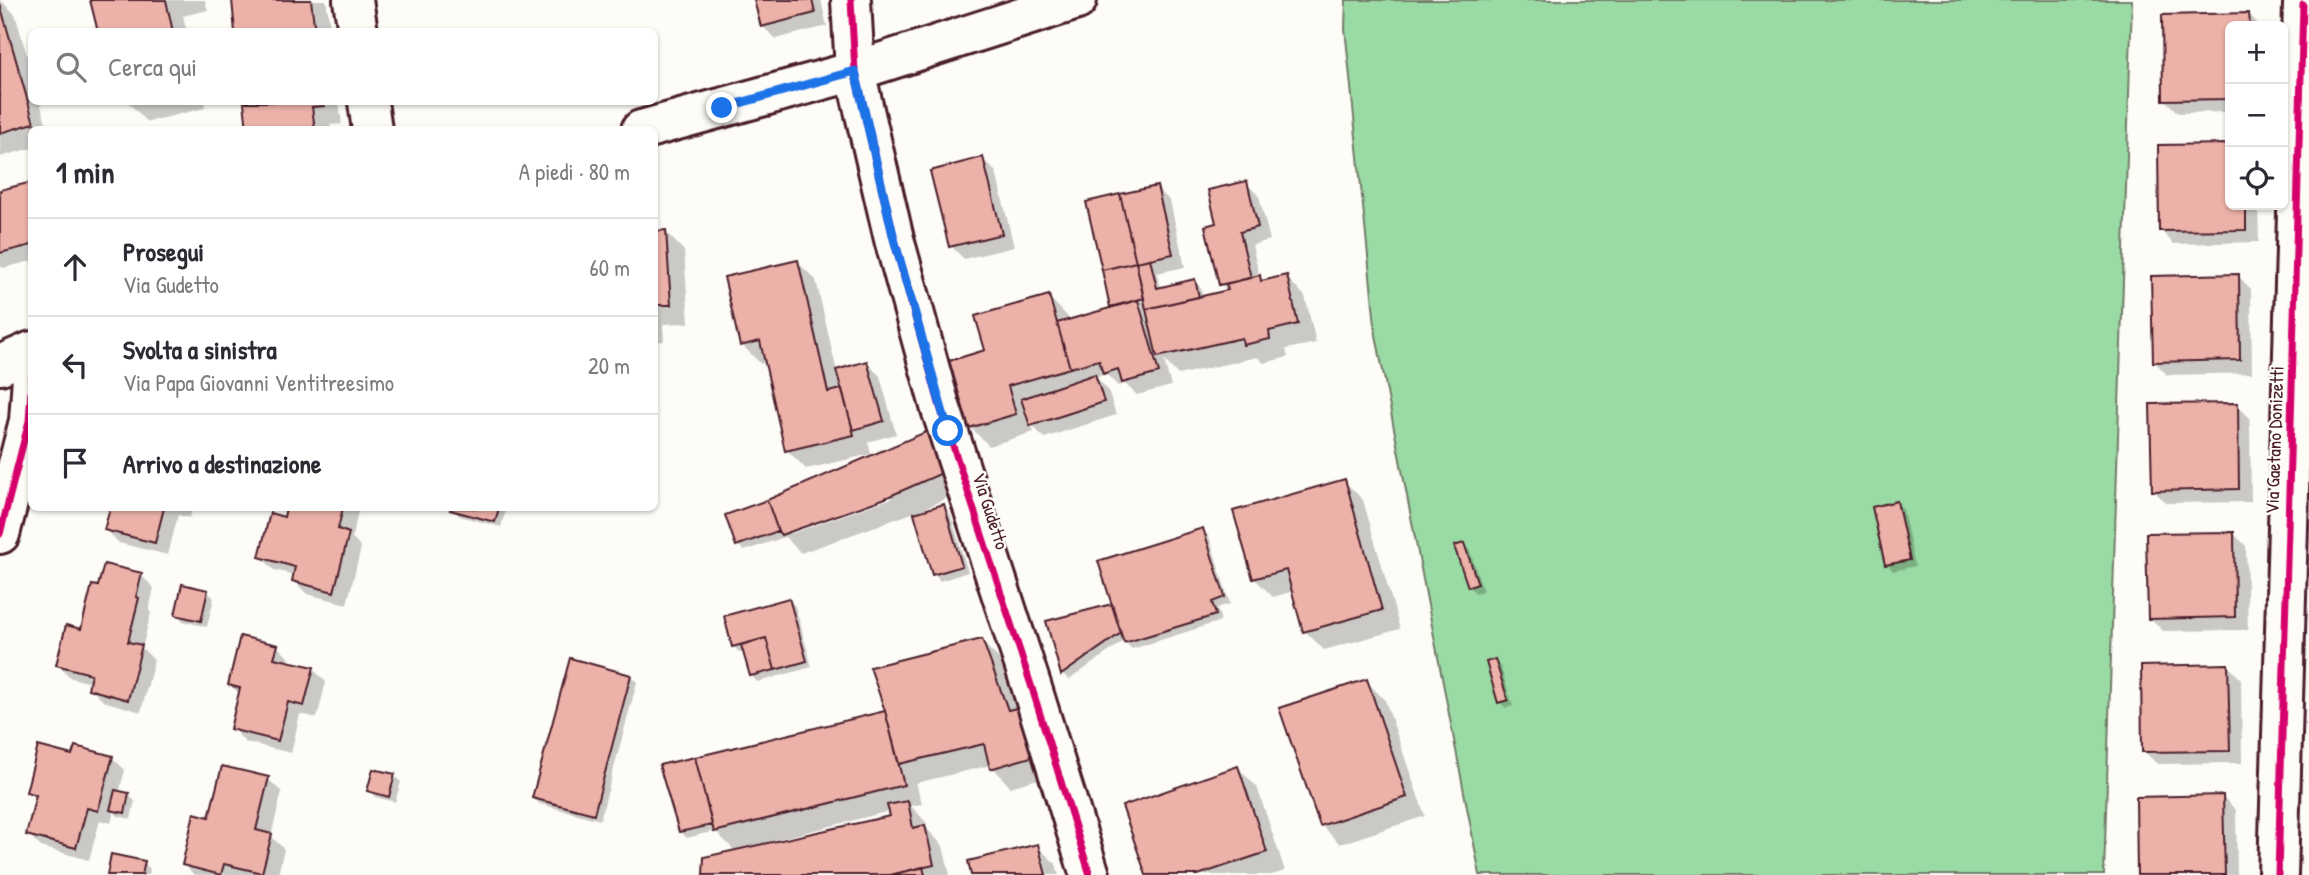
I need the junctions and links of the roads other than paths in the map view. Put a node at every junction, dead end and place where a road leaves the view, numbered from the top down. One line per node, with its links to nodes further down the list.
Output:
1 (353, 0): 5 (street)
2 (851, 0): 6 (street, Via Gudetto)
3 (1077, 0): 6 (street)
4 (2303, 5): 10 (street, Via Gaetano Donizetti)
5 (357, 28)
6 (855, 71): 9 (street); 15 (street, Via Gudetto)
7 (368, 105): 8 (street)
8 (371, 126)
9 (656, 126)
10 (2301, 327): 16 (street, Via Gaetano Donizetti)
11 (28, 353): 12 (street)
12 (0, 365)
13 (28, 425): 14 (street)
14 (0, 534)
15 (1090, 875)
16 (2278, 875)

